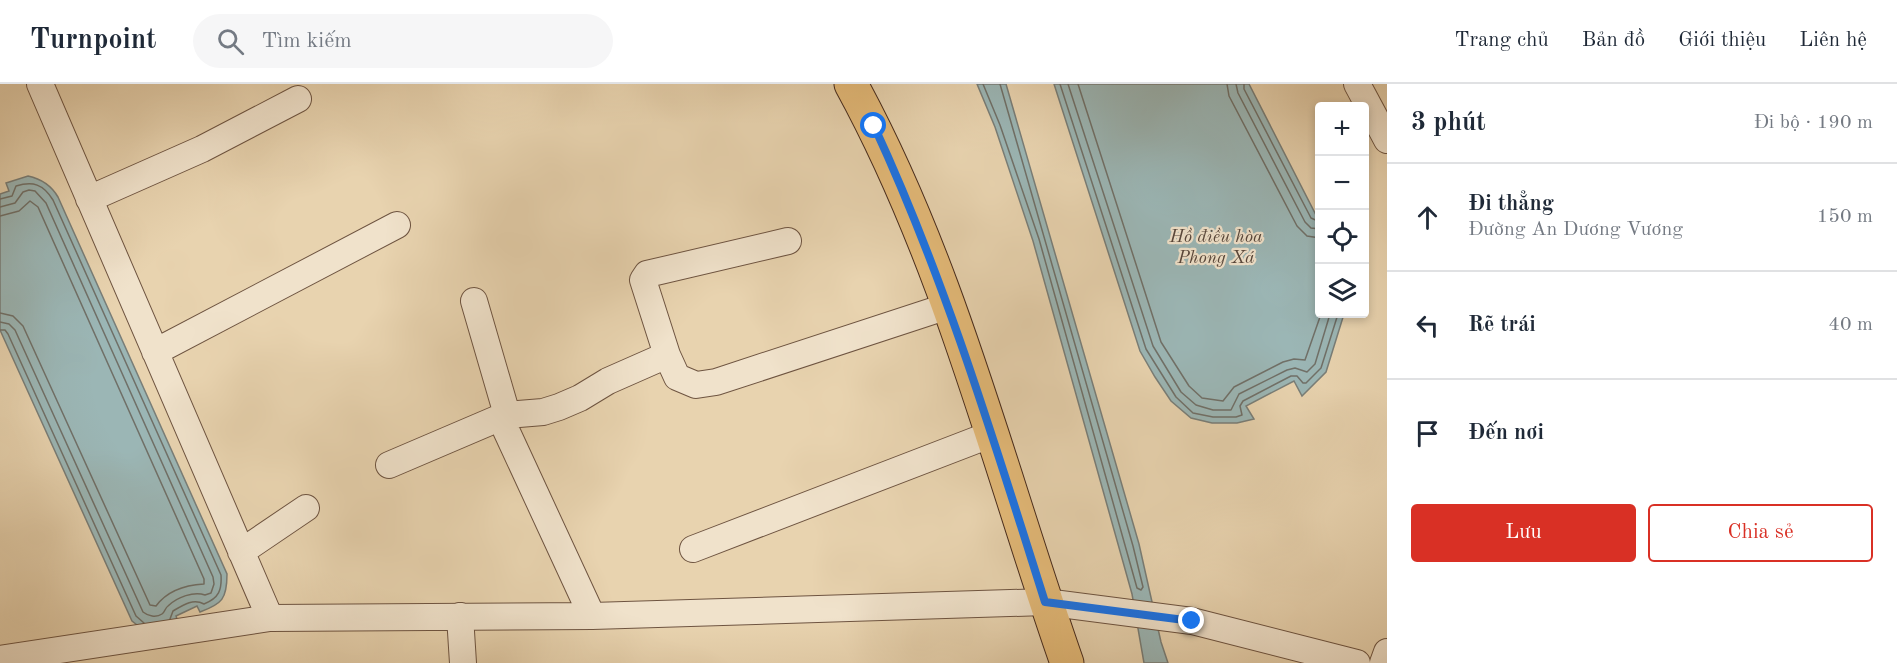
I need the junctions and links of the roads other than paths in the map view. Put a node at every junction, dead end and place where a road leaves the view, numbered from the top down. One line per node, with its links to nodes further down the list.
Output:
1 (40, 84): 6 (street)
2 (851, 84): 10 (main road)
3 (1357, 84): 5 (street)
4 (297, 99): 6 (street)
5 (1387, 140)
6 (89, 199): 11 (street)
7 (397, 225): 11 (street)
8 (788, 240): 12 (street)
9 (474, 301): 13 (street)
10 (948, 306): 12 (street); 14 (main road)
11 (155, 352): 18 (street)
12 (667, 355): 13 (street)
13 (506, 415): 15 (street); 20 (street)
14 (992, 434): 17 (street); 19 (main road)
15 (389, 465)
16 (306, 508): 18 (street)
17 (693, 549)
18 (241, 552): 22 (street)
19 (1045, 602): 20 (street); 26 (main road); 27 (street)
20 (592, 615): 21 (street)
21 (460, 616): 22 (street); 25 (street)
22 (270, 618): 24 (street)
23 (1387, 652): 28 (street)
24 (0, 659)
25 (463, 663)
26 (1067, 663)
27 (1357, 663)
28 (1383, 663)

